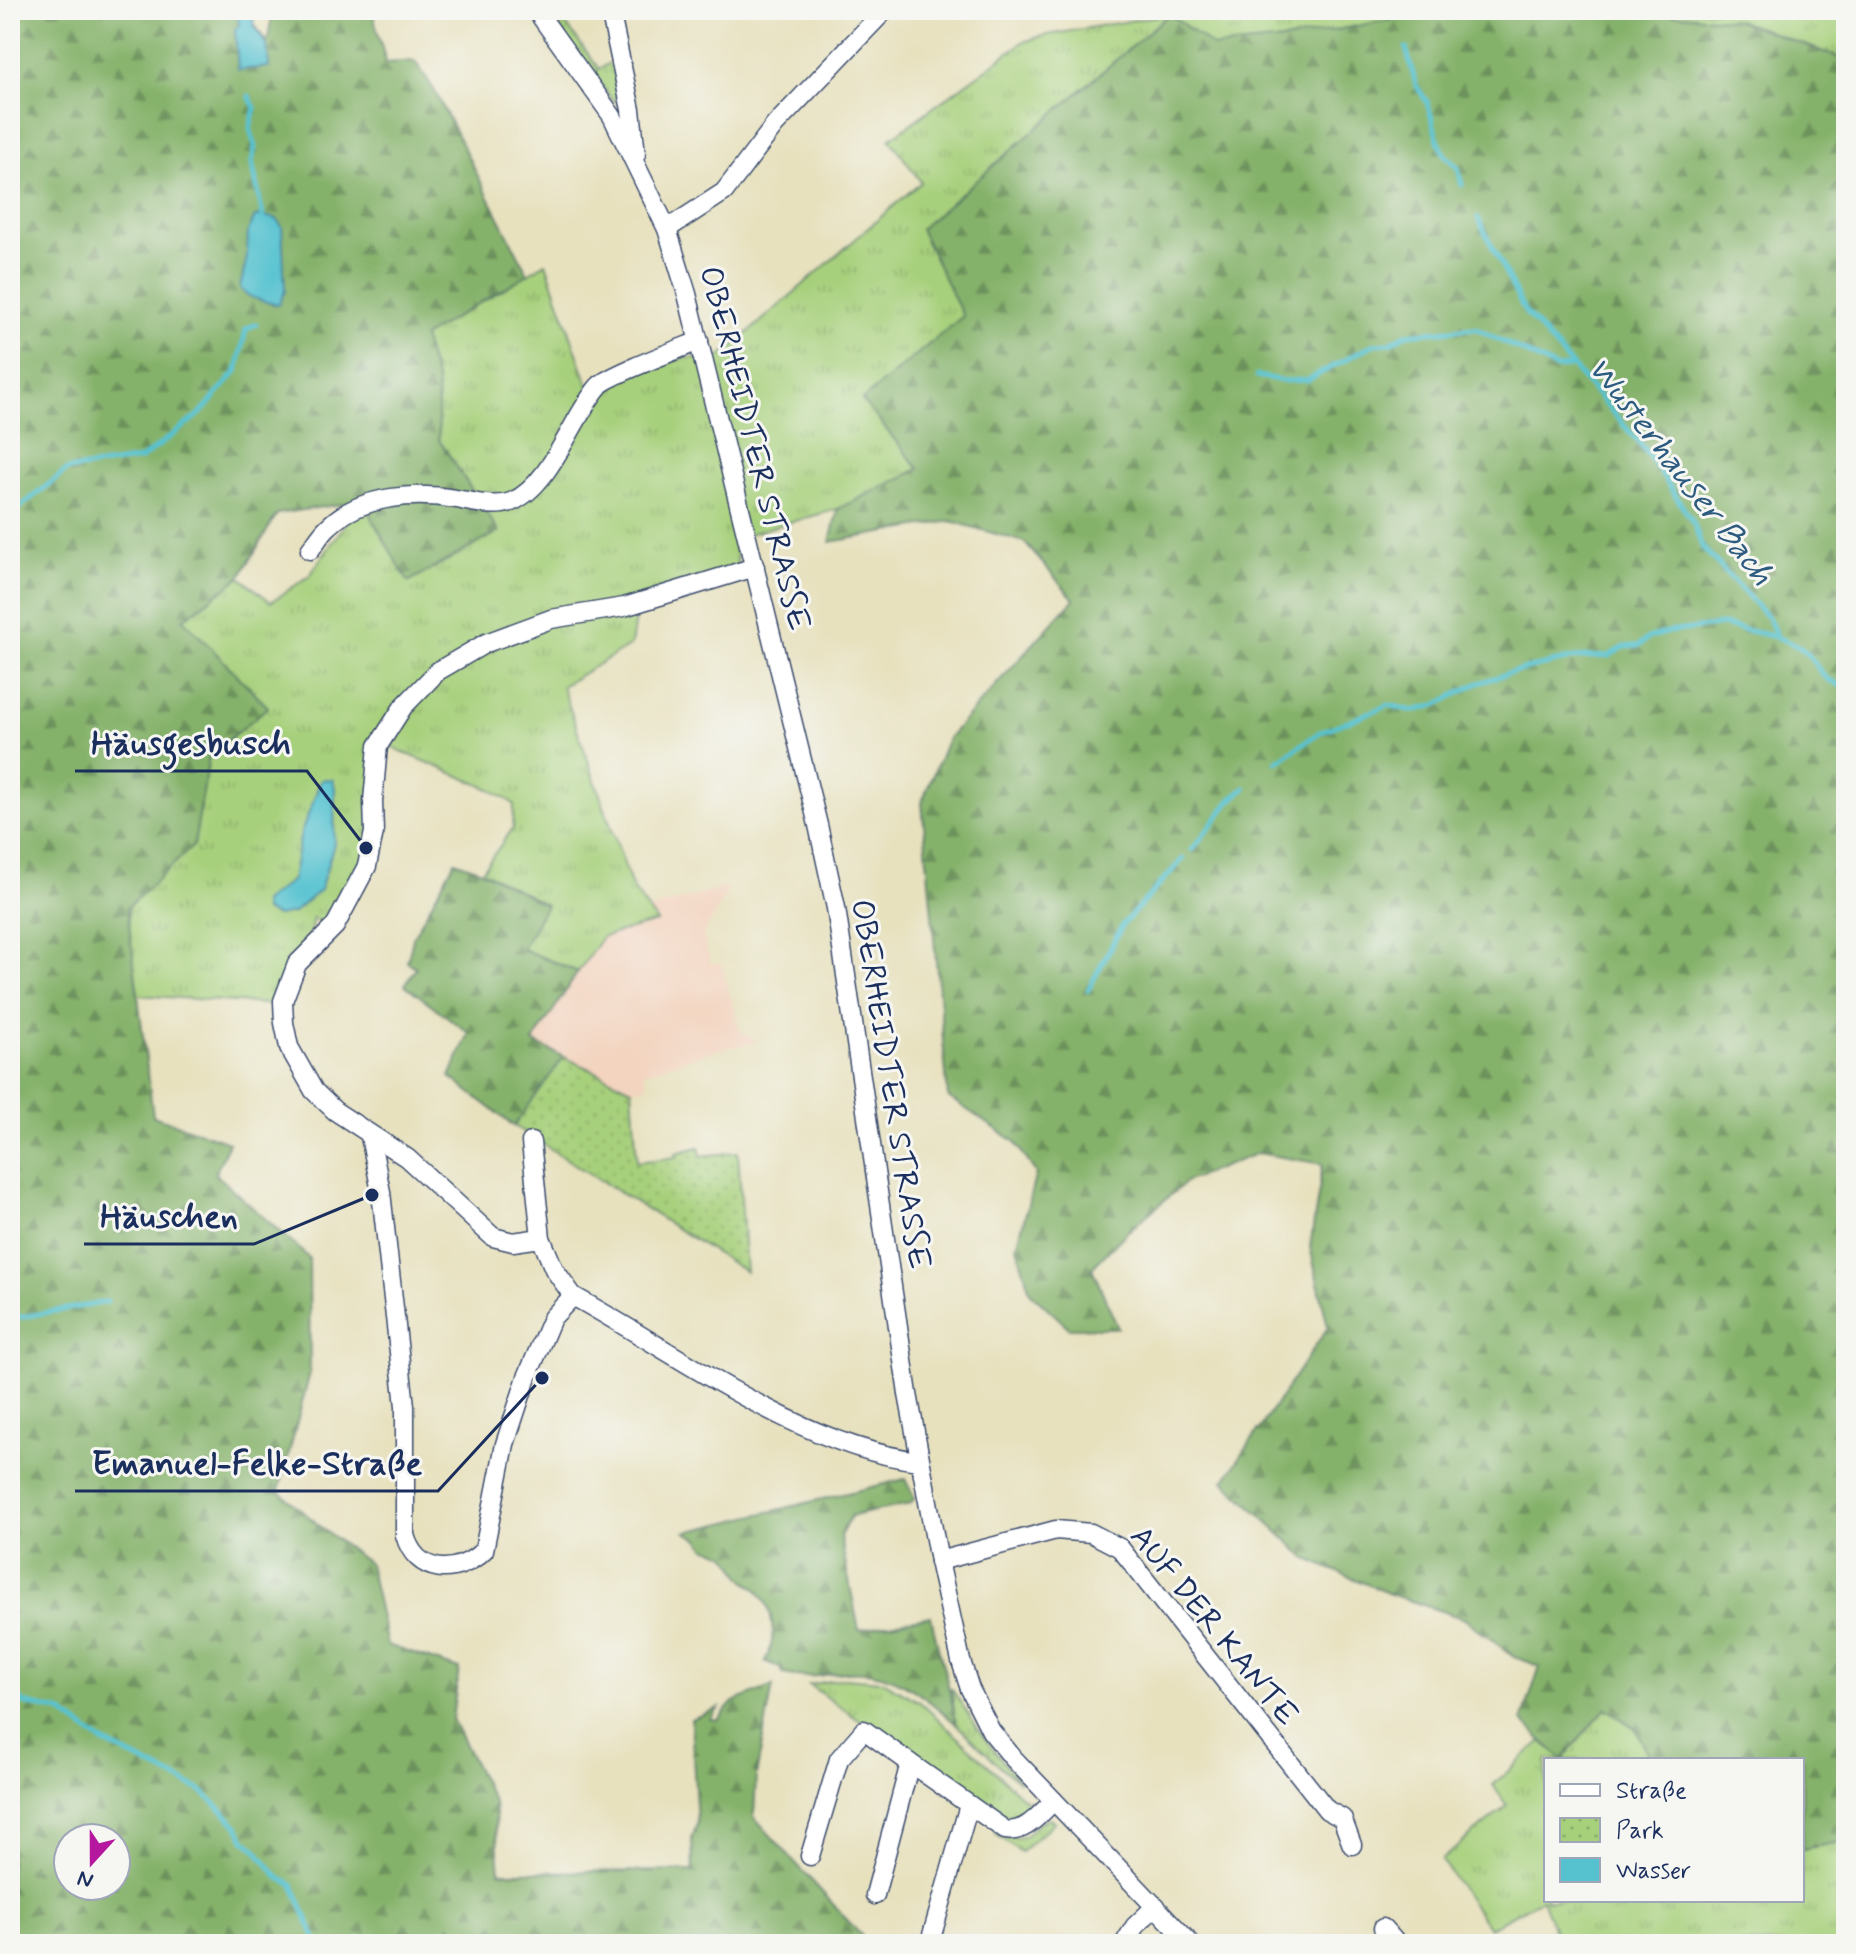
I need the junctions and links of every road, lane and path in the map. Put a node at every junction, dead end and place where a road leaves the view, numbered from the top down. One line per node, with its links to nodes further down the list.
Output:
1 (536, 10): 4 (street, OBERHEIDTER STRASSE)
2 (610, 10): 4 (street)
3 (885, 10): 5 (street)
4 (638, 168): 5 (street, OBERHEIDTER STRASSE)
5 (667, 229): 6 (street, OBERHEIDTER STRASSE)
6 (699, 341): 7 (street); 8 (street, OBERHEIDTER STRASSE)
7 (310, 550)
8 (755, 567): 9 (street); 13 (street, OBERHEIDTER STRASSE)
9 (370, 1136): 11 (street); 12 (street)
10 (531, 1142): 11 (street)
11 (541, 1238): 12 (street)
12 (573, 1296): 13 (street)
13 (919, 1461): 14 (street, OBERHEIDTER STRASSE)
14 (939, 1561): 16 (street, OBERHEIDTER STRASSE); 18 (street, AUF DER KANTE)
15 (910, 1763): 17 (street); 19 (street); 20 (street)
16 (1054, 1801): 17 (street); 21 (street, OBERHEIDTER STRASSE)
17 (969, 1805): 23 (street)
18 (1352, 1845)
19 (810, 1856)
20 (875, 1895)
21 (1156, 1906): 24 (street); 25 (street, OBERHEIDTER STRASSE)
22 (1383, 1928): 26 (street)
23 (932, 1935)
24 (1124, 1944)
25 (1191, 1944)
26 (1397, 1944)

